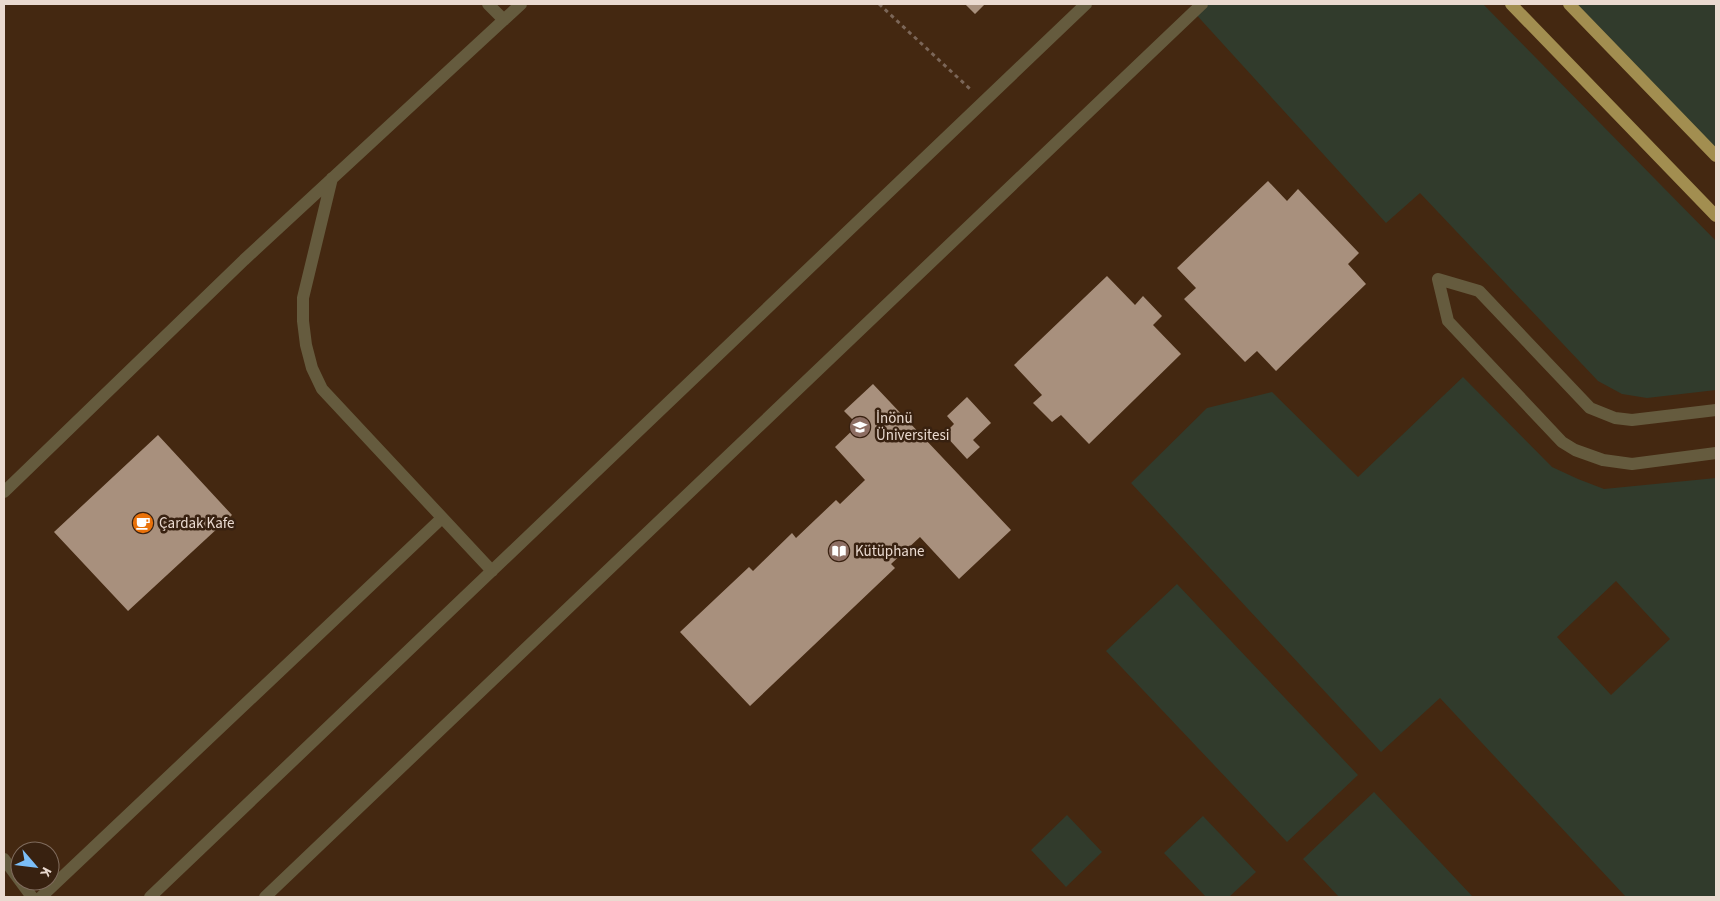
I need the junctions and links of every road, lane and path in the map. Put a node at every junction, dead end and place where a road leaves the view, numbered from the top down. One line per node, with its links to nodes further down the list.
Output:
1 (488, 4): 8 (street)
2 (521, 4): 8 (street)
3 (880, 4): 9 (path)
4 (1086, 4): 9 (street)
5 (1202, 4): 22 (street)
6 (1511, 4): 12 (main road)
7 (1569, 4): 10 (main road)
8 (504, 20): 11 (street)
9 (984, 101): 17 (street)
10 (1716, 156)
11 (332, 178): 15 (street); 16 (street)
12 (1716, 216)
13 (1716, 410): 14 (street)
14 (1716, 453)
15 (4, 492)
16 (442, 518): 17 (street); 20 (street)
17 (492, 571): 21 (street)
18 (4, 859): 19 (street)
19 (32, 897)
20 (41, 897)
21 (150, 897)
22 (265, 897)

